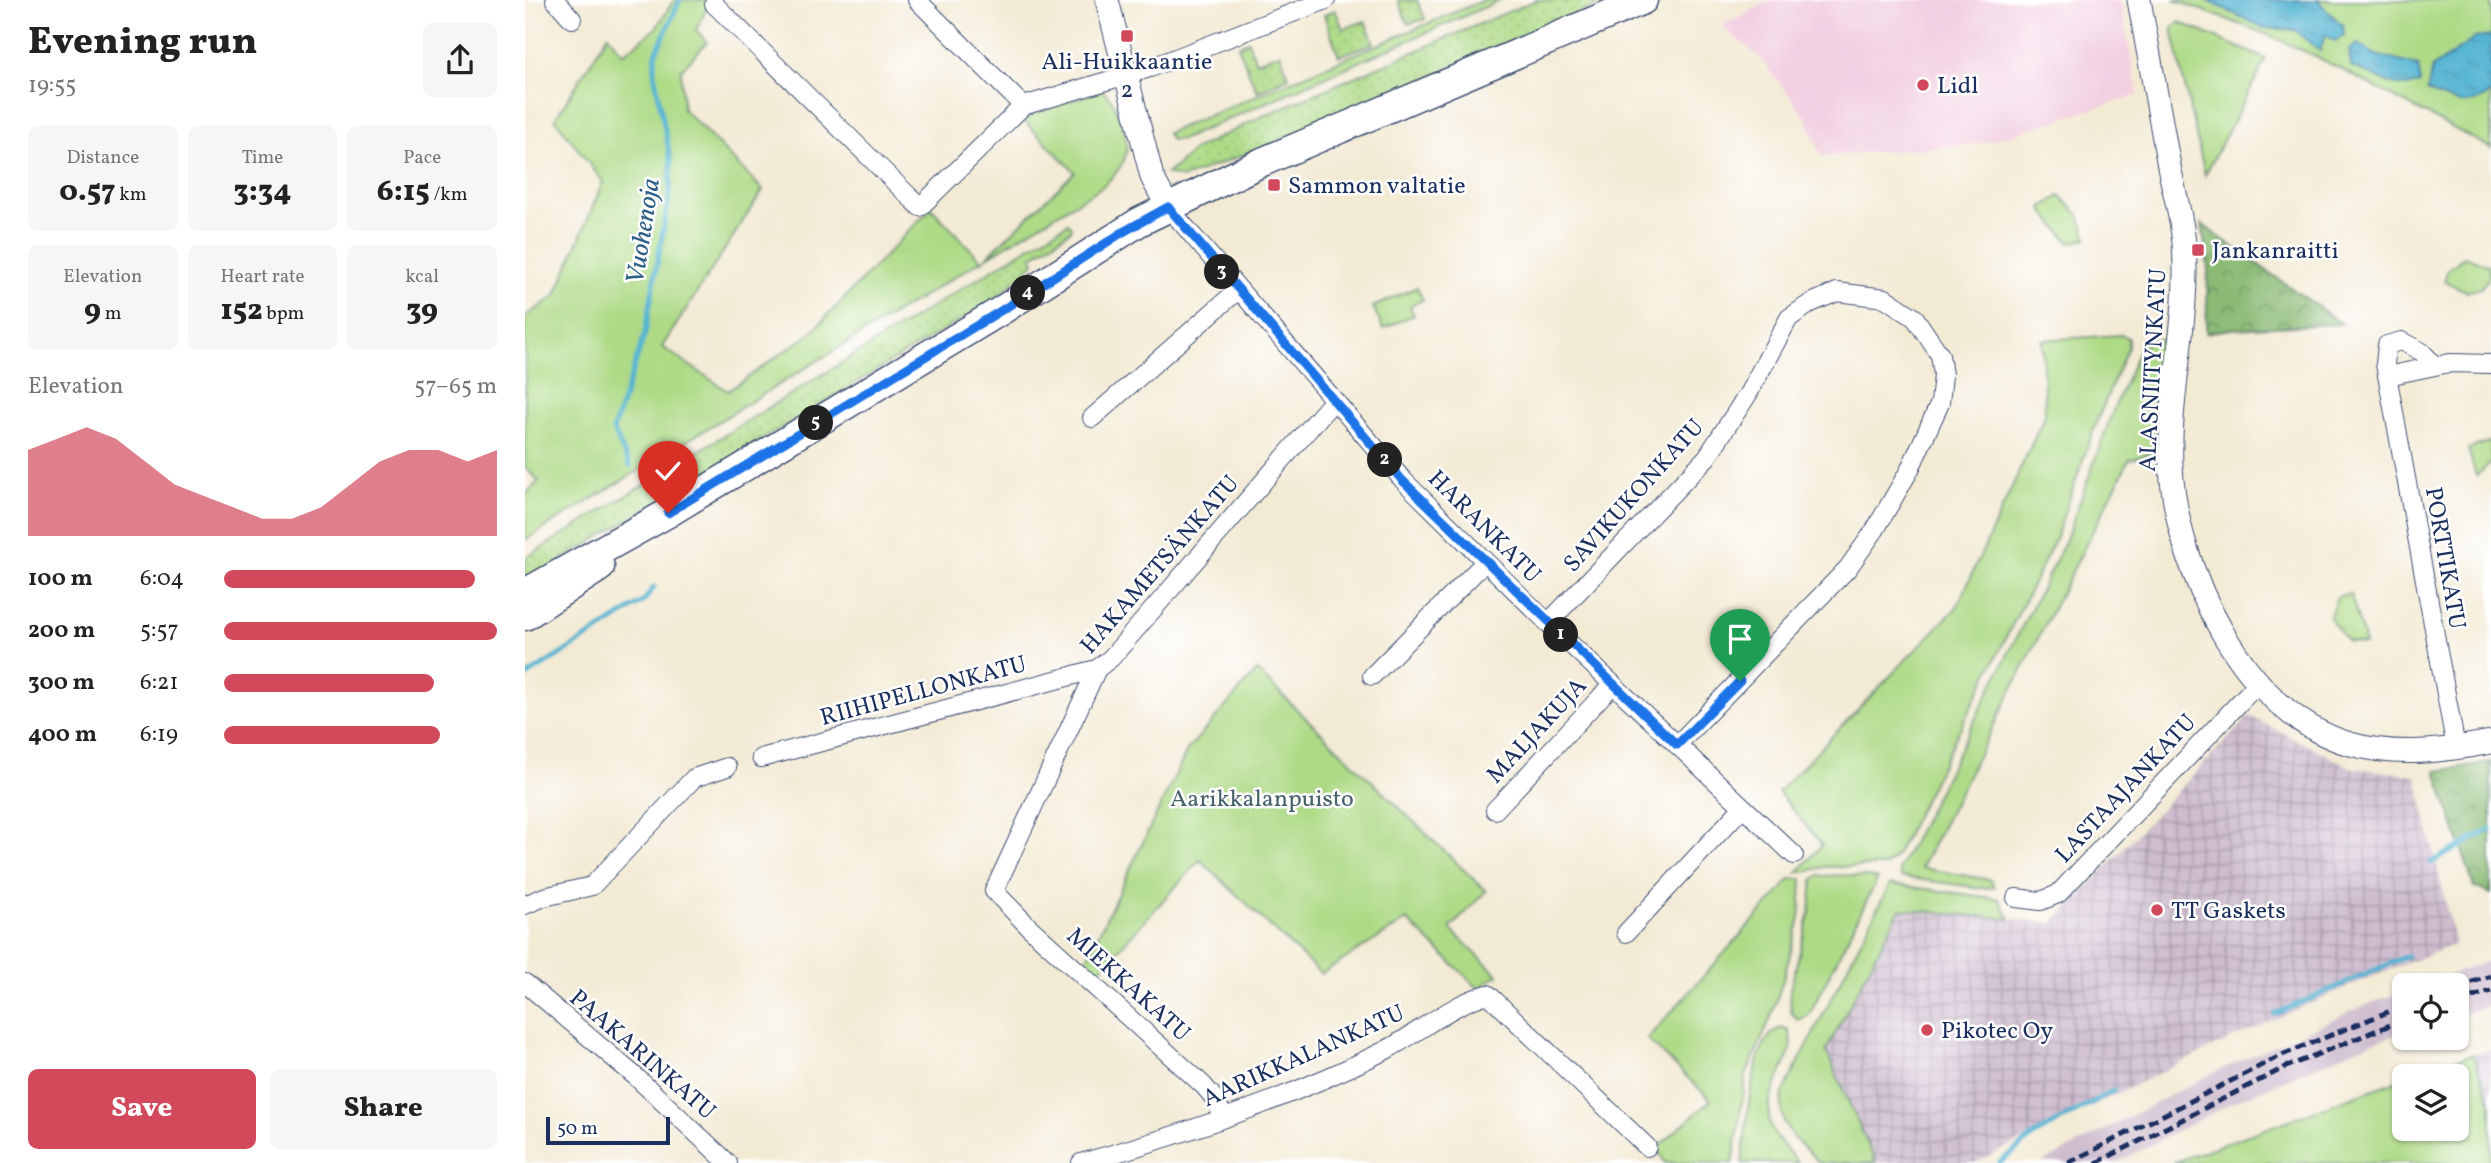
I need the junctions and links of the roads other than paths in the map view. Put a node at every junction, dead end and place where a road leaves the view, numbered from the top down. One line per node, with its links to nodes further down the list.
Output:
1 (555, 0): 8 (street)
2 (916, 0): 10 (street)
3 (1107, 0): 9 (street)
4 (1326, 0): 9 (street)
5 (1643, 0): 11 (main road)
6 (2139, 0): 25 (street, ALASNIITYNKATU)
7 (714, 4): 10 (street)
8 (572, 19)
9 (1126, 75): 10 (street); 11 (street)
10 (1023, 106)
11 (1168, 207): 12 (street, HARANKATU); 18 (main road)
12 (1238, 290): 16 (street, HARANKATU); 17 (street)
13 (2491, 363): 14 (street)
14 (2435, 366): 15 (street); 15 (street)
15 (2387, 376): 29 (street, PORTTIKATU)
16 (1334, 400): 19 (street, HARANKATU); 23 (street, HAKAMETSÄNKATU)
17 (1092, 418)
18 (668, 513): 20 (main road); 21 (main road)
19 (1485, 562): 22 (street, HARANKATU); 24 (street)
20 (525, 593)
21 (525, 616)
22 (1548, 623): 26 (street, HARANKATU); 28 (street, SAVIKUKONKATU)
23 (1097, 669): 30 (street, RIIHIPELLONKATU); 35 (street, HAKAMETSÄNKATU)
24 (1371, 676)
25 (2258, 683): 29 (street, ALASNIITYNKATU); 36 (street, LASTAAJANKATU)
26 (1613, 684): 28 (street, HARANKATU); 33 (street, MALJAKUJA)
27 (2491, 742): 29 (street, ALASNIITYNKATU)
28 (1677, 745): 32 (street, HARANKATU)
29 (2456, 748)
30 (761, 758)
31 (727, 767): 37 (street)
32 (1742, 808): 34 (street, HARANKATU); 38 (street)
33 (1495, 810)
34 (1794, 855)
35 (994, 891): 40 (street, MIEKKAKATU)
36 (2016, 898)
37 (525, 905)
38 (1626, 933)
39 (525, 983): 42 (street, PAAKARINKATU)
40 (1224, 1118): 41 (street, AARIKKALANKATU); 43 (street, AARIKKALANKATU)
41 (1647, 1147)
42 (728, 1163)
43 (1081, 1163)

